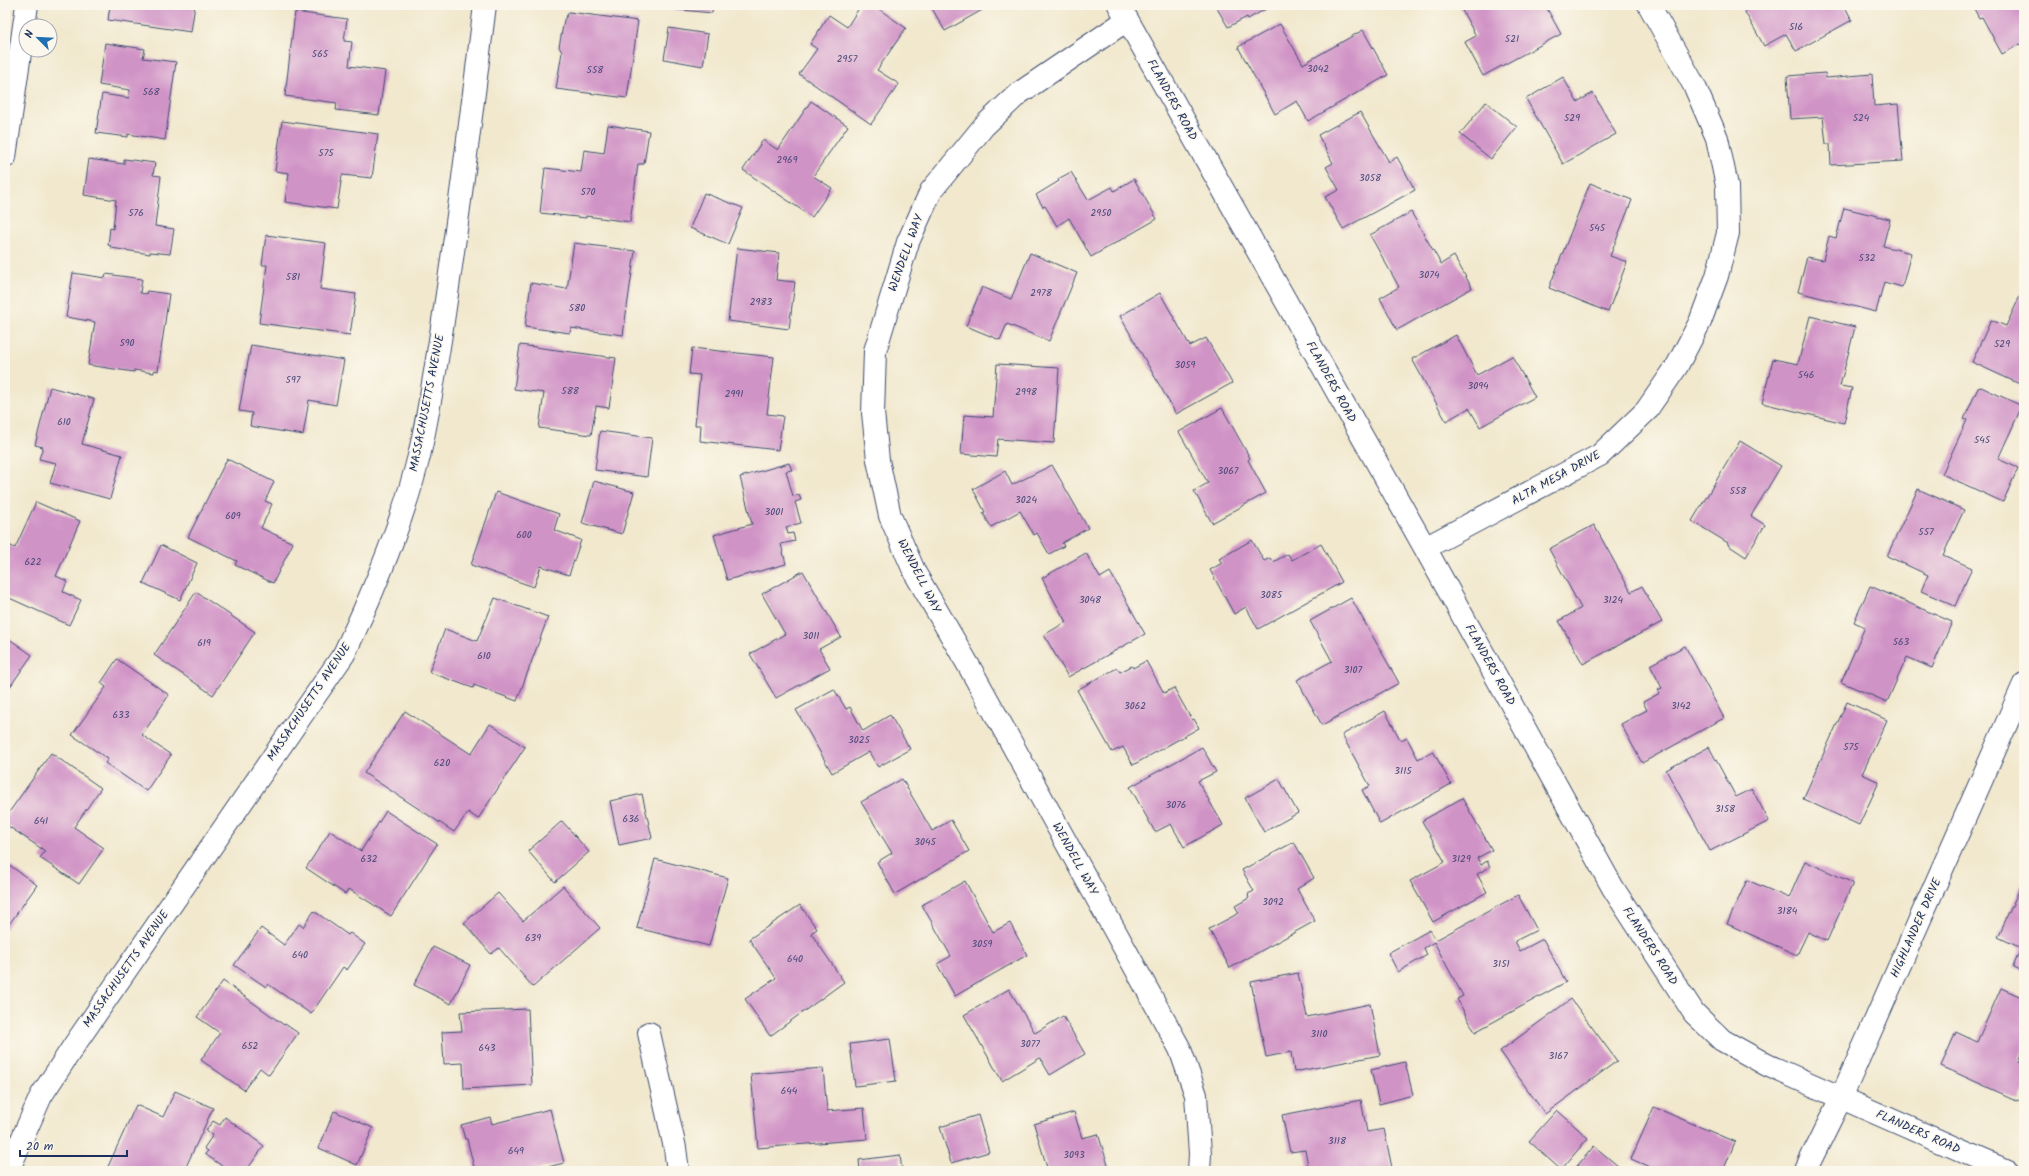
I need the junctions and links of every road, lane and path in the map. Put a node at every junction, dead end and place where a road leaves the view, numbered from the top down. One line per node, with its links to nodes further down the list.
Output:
1 (27, 5): 5 (street)
2 (485, 5): 10 (street, MASSACHUSETTS AVENUE)
3 (1649, 5): 6 (street, ALTA MESA DRIVE)
4 (1123, 12): 6 (street, FLANDERS ROAD); 12 (street, WENDELL WAY)
5 (5, 157)
6 (1425, 548): 9 (street, FLANDERS ROAD)
7 (2024, 684): 9 (street, HIGHLANDER DRIVE)
8 (649, 1033): 11 (street)
9 (1841, 1098): 13 (street, HIGHLANDER DRIVE); 14 (street, FLANDERS ROAD)
10 (8, 1171)
11 (678, 1171)
12 (1199, 1171)
13 (1805, 1171)
14 (2007, 1171)

